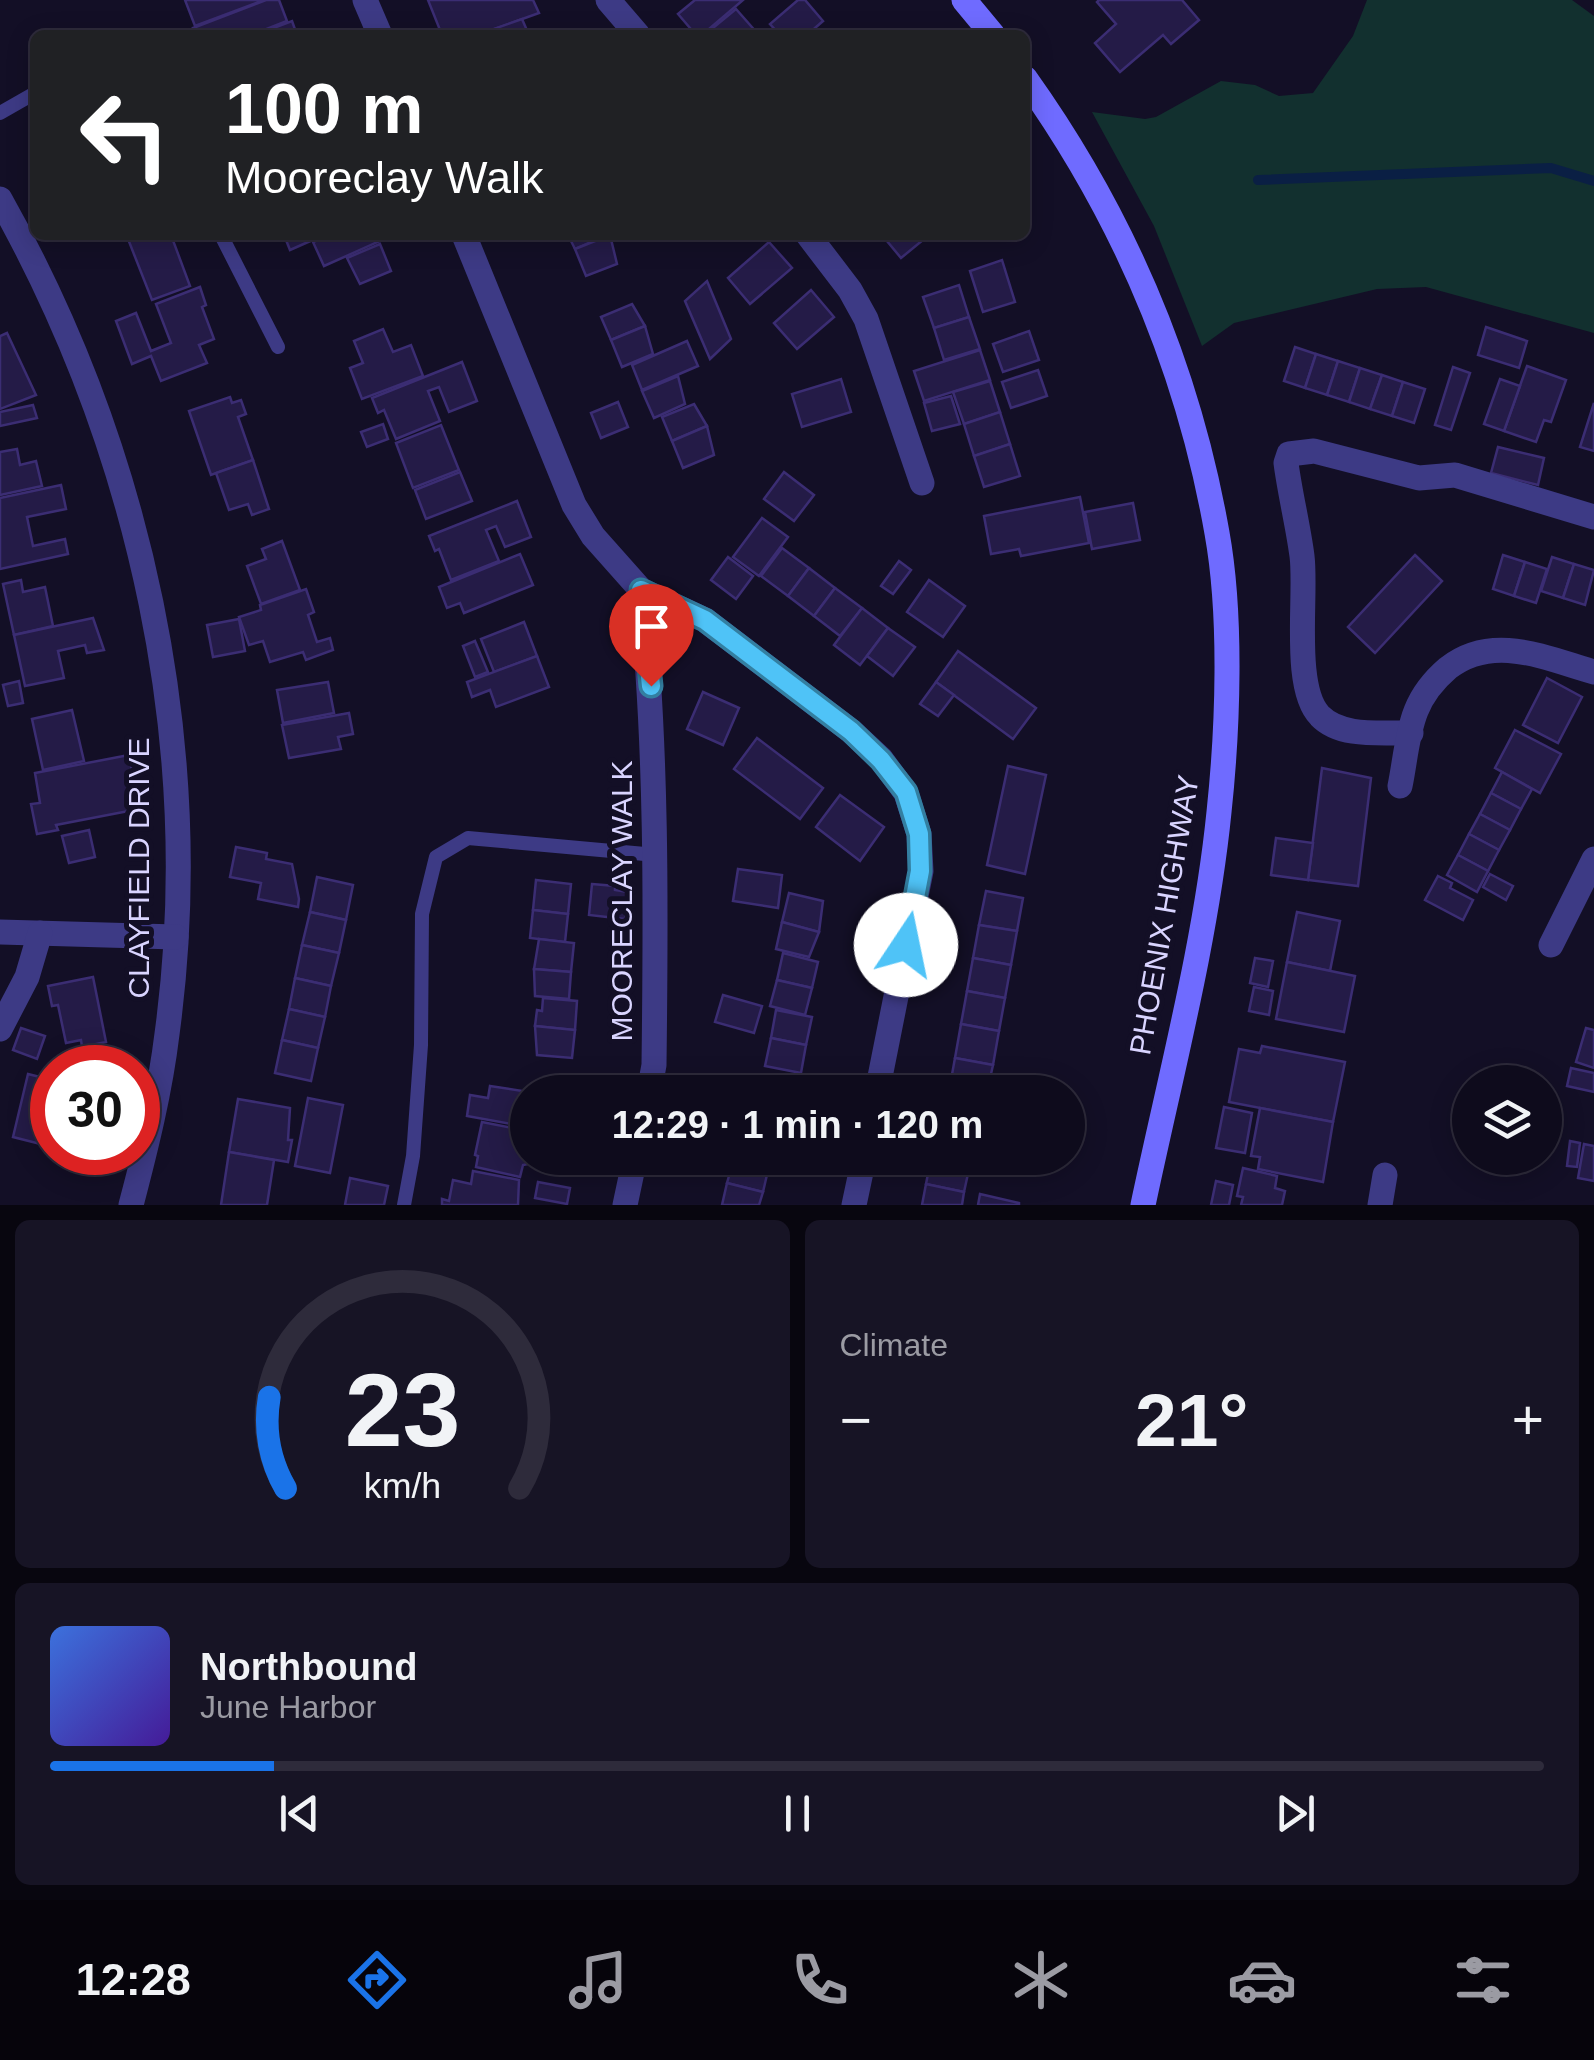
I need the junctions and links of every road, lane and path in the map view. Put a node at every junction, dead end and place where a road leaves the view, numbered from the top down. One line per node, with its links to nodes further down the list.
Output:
1 (365, 0): 4 (street)
2 (608, 0): 5 (street)
3 (964, 0): 6 (main road)
4 (378, 30)
5 (634, 30)
6 (989, 30)
7 (1030, 85): 38 (main road, PHOENIX HIGHWAY)
8 (30, 96): 9 (lane)
9 (0, 113)
10 (0, 198): 26 (street, CLAYFIELD DRIVE)
11 (225, 240): 14 (lane)
12 (466, 240): 17 (street)
13 (812, 240): 15 (street)
14 (278, 346)
15 (922, 483)
16 (1594, 518): 19 (street)
17 (641, 590): 21 (street, MOORECLAY WALK); 30 (street)
18 (1594, 672): 19 (street)
19 (1410, 734): 20 (street)
20 (1400, 786)
21 (656, 855): 29 (street, MOORECLAY WALK); 35 (lane)
22 (1594, 859): 23 (street)
23 (1584, 908): 27 (street)
24 (0, 932): 25 (street)
25 (40, 933): 26 (street); 28 (street)
26 (176, 937): 34 (street, CLAYFIELD DRIVE)
27 (1551, 945)
28 (0, 1029)
29 (652, 1075)
30 (879, 1075)
31 (631, 1175): 36 (street)
32 (860, 1175): 37 (street)
33 (1386, 1175): 39 (street)
34 (131, 1205)
35 (404, 1205)
36 (625, 1205)
37 (854, 1205)
38 (1143, 1205)
39 (1380, 1205)

